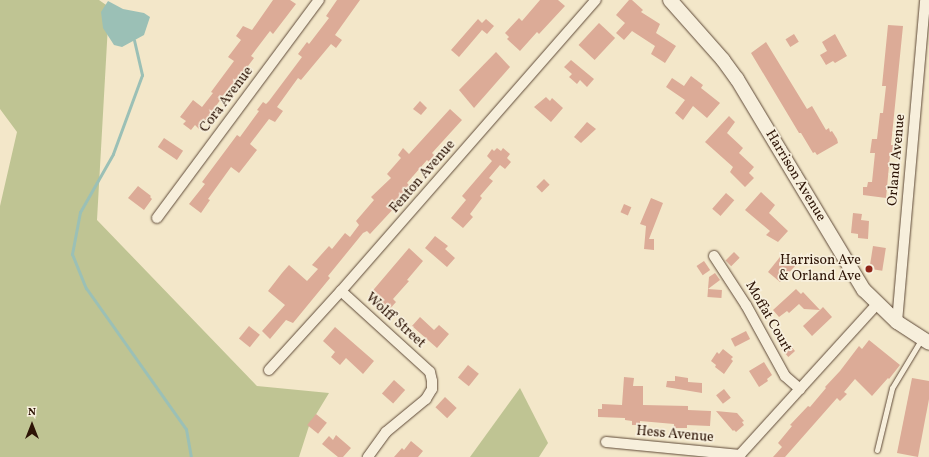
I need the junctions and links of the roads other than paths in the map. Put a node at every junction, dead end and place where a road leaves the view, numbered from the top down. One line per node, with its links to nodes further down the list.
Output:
1 (319, 0): 5 (street, Cora Avenue)
2 (596, 0): 7 (street, Fenton Avenue)
3 (670, 0): 8 (main road, Harrison Avenue)
4 (925, 0): 9 (street, Orland Avenue)
5 (157, 218)
6 (714, 256): 12 (street, Moffat Court)
7 (341, 291): 11 (street, Fenton Avenue); 16 (street, Wolff Street)
8 (877, 304): 9 (main road, Harrison Avenue); 12 (street)
9 (898, 322): 10 (main road, Harrison Avenue)
10 (926, 341): 14 (lane)
11 (269, 370)
12 (800, 389): 15 (street)
13 (606, 442): 15 (street, Hess Avenue)
14 (878, 450)
15 (739, 456)
16 (368, 457)

